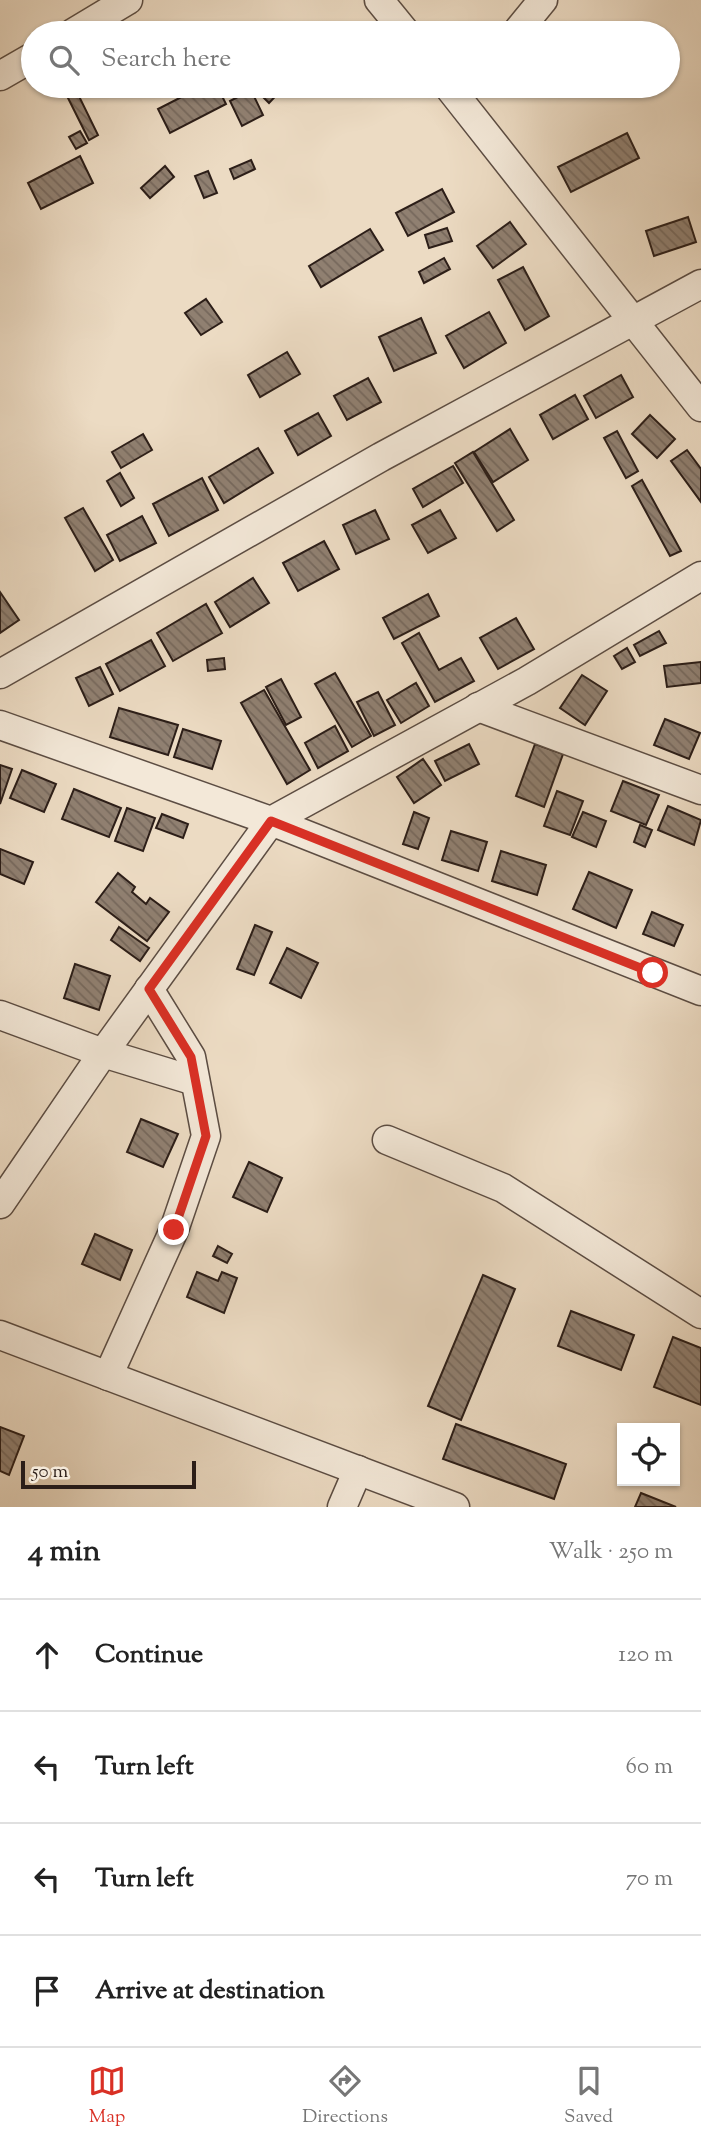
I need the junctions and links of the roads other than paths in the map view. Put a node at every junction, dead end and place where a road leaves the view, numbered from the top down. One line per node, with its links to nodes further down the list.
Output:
1 (128, 0): 4 (street)
2 (379, 0): 5 (street)
3 (543, 0): 6 (street)
4 (93, 21)
5 (396, 21)
6 (526, 21)
7 (21, 64): 8 (street)
8 (0, 76)
9 (466, 98): 11 (street)
10 (701, 284): 11 (street)
11 (634, 318): 12 (street); 14 (street)
12 (701, 407)
13 (701, 576): 15 (street)
14 (0, 674)
15 (478, 707): 17 (street); 18 (street)
16 (0, 726): 18 (street)
17 (701, 790)
18 (271, 821): 19 (street); 20 (street)
19 (149, 989): 22 (street); 23 (street)
20 (701, 991)
21 (0, 1015): 22 (street)
22 (103, 1053): 23 (street); 25 (street)
23 (195, 1081): 28 (street)
24 (387, 1140): 26 (street)
25 (0, 1205)
26 (701, 1314)
27 (0, 1335): 28 (street)
28 (108, 1376): 29 (street)
29 (358, 1470): 30 (street); 31 (street)
30 (342, 1507)
31 (455, 1507)

